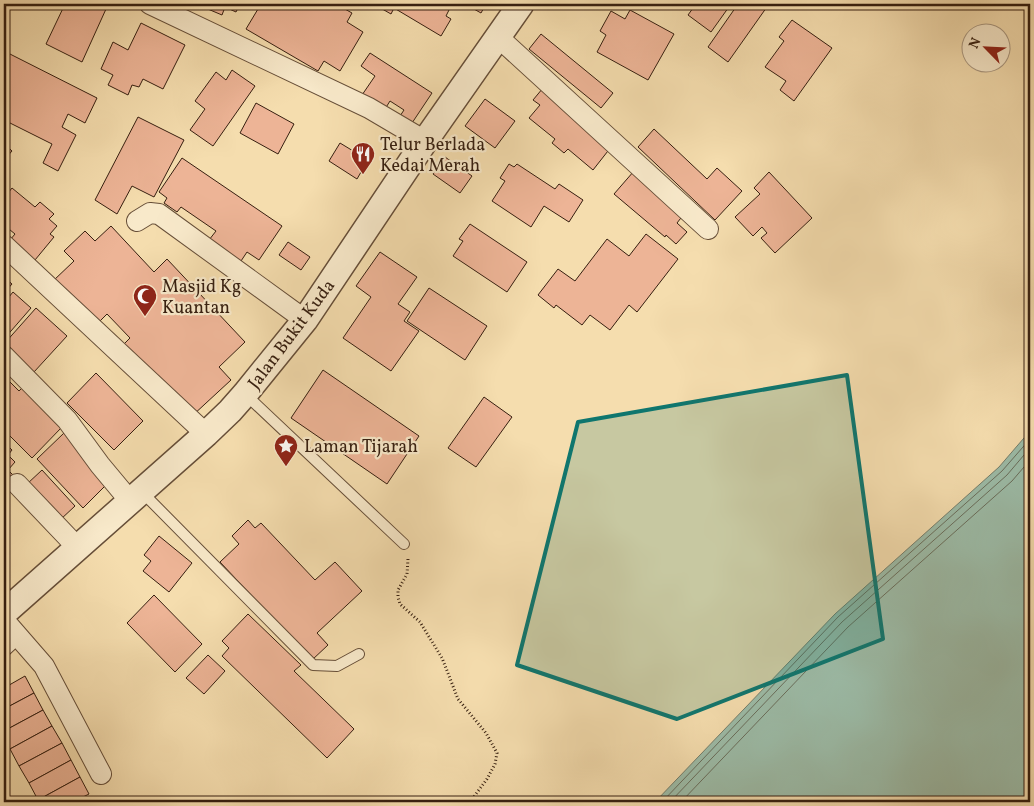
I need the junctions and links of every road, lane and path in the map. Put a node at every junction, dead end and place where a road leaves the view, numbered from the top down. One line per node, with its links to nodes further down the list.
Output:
1 (150, 4): 4 (street)
2 (521, 4): 3 (street, Jalan Bukit Kuda)
3 (498, 37): 4 (street, Jalan Bukit Kuda); 6 (street)
4 (425, 141): 8 (street, Jalan Bukit Kuda)
5 (137, 221): 8 (street)
6 (708, 229)
7 (4, 245): 11 (street)
8 (305, 320): 10 (street, Jalan Bukit Kuda)
9 (4, 356): 13 (street)
10 (245, 394): 11 (street, Jalan Bukit Kuda); 14 (lane)
11 (206, 434): 13 (street, Jalan Bukit Kuda)
12 (17, 484): 15 (street)
13 (136, 496): 15 (street, Jalan Bukit Kuda); 20 (lane)
14 (404, 544): 22 (path)
15 (77, 547): 16 (street, Jalan Bukit Kuda)
16 (4, 613)
17 (4, 620): 18 (street)
18 (19, 638): 19 (lane); 21 (street)
19 (4, 652)
20 (359, 654)
21 (101, 774)
22 (470, 802)

